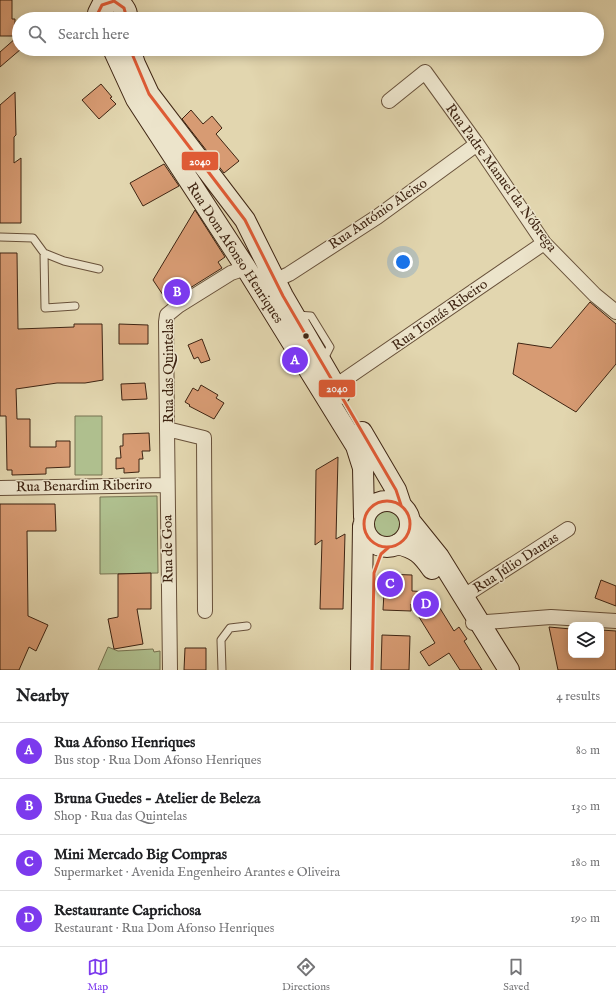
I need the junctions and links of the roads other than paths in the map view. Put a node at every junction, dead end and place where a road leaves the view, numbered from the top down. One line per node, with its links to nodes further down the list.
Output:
1 (116, 56): 9 (main road, Rua Dom Afonso Henriques)
2 (132, 56): 7 (main road, Rua Dom Afonso Henriques)
3 (389, 101): 4 (street, Rua Padre Manuel da Nóbrega)
4 (477, 144): 6 (street, Rua Padre Manuel da Nóbrega); 11 (street, Rua António Aleixo)
5 (0, 237): 8 (lane)
6 (544, 243): 13 (street, Rua Padre Manuel da Nóbrega); 14 (street, Rua Tomás Ribeiro)
7 (261, 251): 9 (main road); 11 (main road, Rua Dom Afonso Henriques)
8 (44, 253): 10 (lane); 12 (lane)
9 (244, 265): 11 (main road, Rua Dom Afonso Henriques); 15 (street, Rua das Quintelas)
10 (99, 269)
11 (276, 293): 14 (main road, Rua Dom Afonso Henriques); 14 (main road, Rua Dom Afonso Henriques)
12 (75, 306)
13 (616, 312)
14 (330, 390): 18 (main road, Rua Dom Afonso Henriques); 19 (main road, Rua Dom Afonso Henriques)
15 (167, 429): 16 (street, Rua de Goa); 23 (street, Rua das Quintelas)
16 (167, 485): 17 (street, Rua Benardim Riberiro); 27 (street, Rua de Goa)
17 (0, 488)
18 (406, 513): 19 (main road); 21 (main road); 22 (main road, Rua Dom Afonso Henriques)
19 (364, 521): 21 (main road, Rua Dom Afonso Henriques); 29 (main road)
20 (568, 529): 22 (street, Rua Júlio Dantas)
21 (393, 546): 25 (main road, Rua Dom Afonso Henriques); 30 (main road)
22 (464, 596): 25 (main road, Rua Dom Afonso Henriques)
23 (205, 611)
24 (616, 621): 25 (street)
25 (475, 623): 31 (main road, Rua Dom Afonso Henriques); 32 (main road, Rua Dom Afonso Henriques)
26 (247, 626): 28 (lane)
27 (170, 670)
28 (222, 670)
29 (361, 670)
30 (372, 670)
31 (500, 670)
32 (509, 670)

